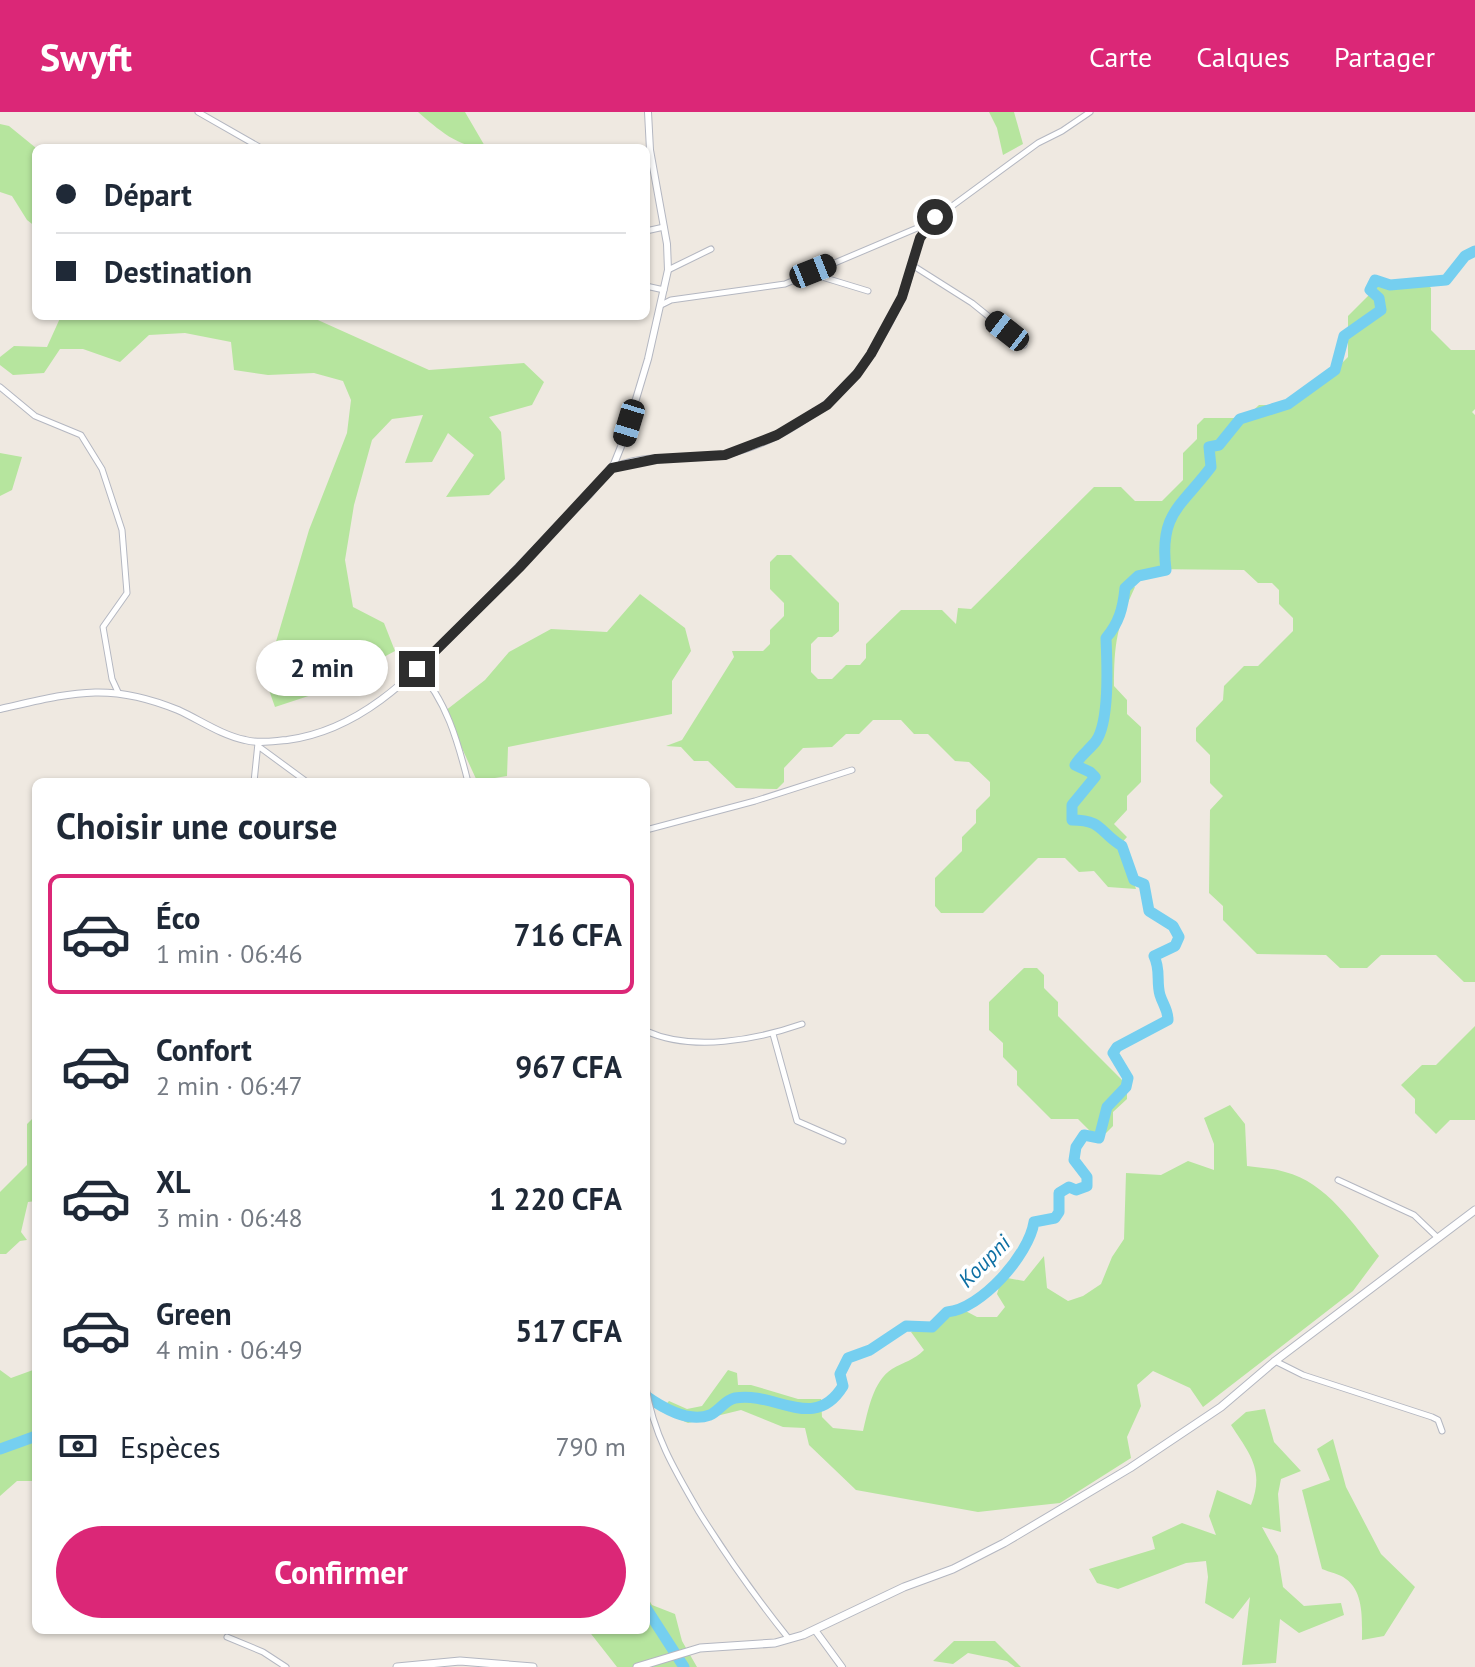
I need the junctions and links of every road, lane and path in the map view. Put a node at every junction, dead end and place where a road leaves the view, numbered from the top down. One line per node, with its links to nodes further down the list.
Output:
1 (198, 112): 4 (street)
2 (648, 112): 6 (street)
3 (1090, 112): 5 (street)
4 (254, 144)
5 (929, 223): 9 (street); 11 (street)
6 (664, 227): 7 (street); 10 (street)
7 (650, 230)
8 (711, 249): 10 (street)
9 (912, 265): 16 (street); 18 (street)
10 (668, 270): 13 (street)
11 (809, 273): 14 (street); 15 (street)
12 (650, 287): 13 (street)
13 (664, 290): 15 (street)
14 (868, 291)
15 (661, 305): 18 (street)
16 (1024, 345)
17 (0, 387): 20 (street)
18 (606, 474): 19 (street)
19 (417, 669): 22 (street); 26 (street)
20 (118, 692): 21 (street); 22 (street)
21 (0, 709)
22 (258, 744): 24 (street); 25 (street)
23 (852, 770): 27 (street)
24 (254, 778)
25 (302, 778)
26 (467, 778)
27 (650, 829)
28 (802, 1024): 30 (street)
29 (650, 1033): 30 (street)
30 (773, 1034): 31 (street)
31 (843, 1141)
32 (1338, 1180): 34 (street)
33 (1475, 1210): 34 (main road)
34 (1438, 1238): 35 (main road)
35 (1275, 1361): 37 (street); 38 (main road)
36 (650, 1408): 40 (street)
37 (1442, 1431)
38 (815, 1630): 40 (main road); 46 (street)
39 (227, 1637): 42 (street)
40 (789, 1639): 45 (main road)
41 (433, 1665): 43 (main road); 44 (main road)
42 (286, 1667)
43 (397, 1667)
44 (533, 1667)
45 (637, 1667)
46 (842, 1667)

